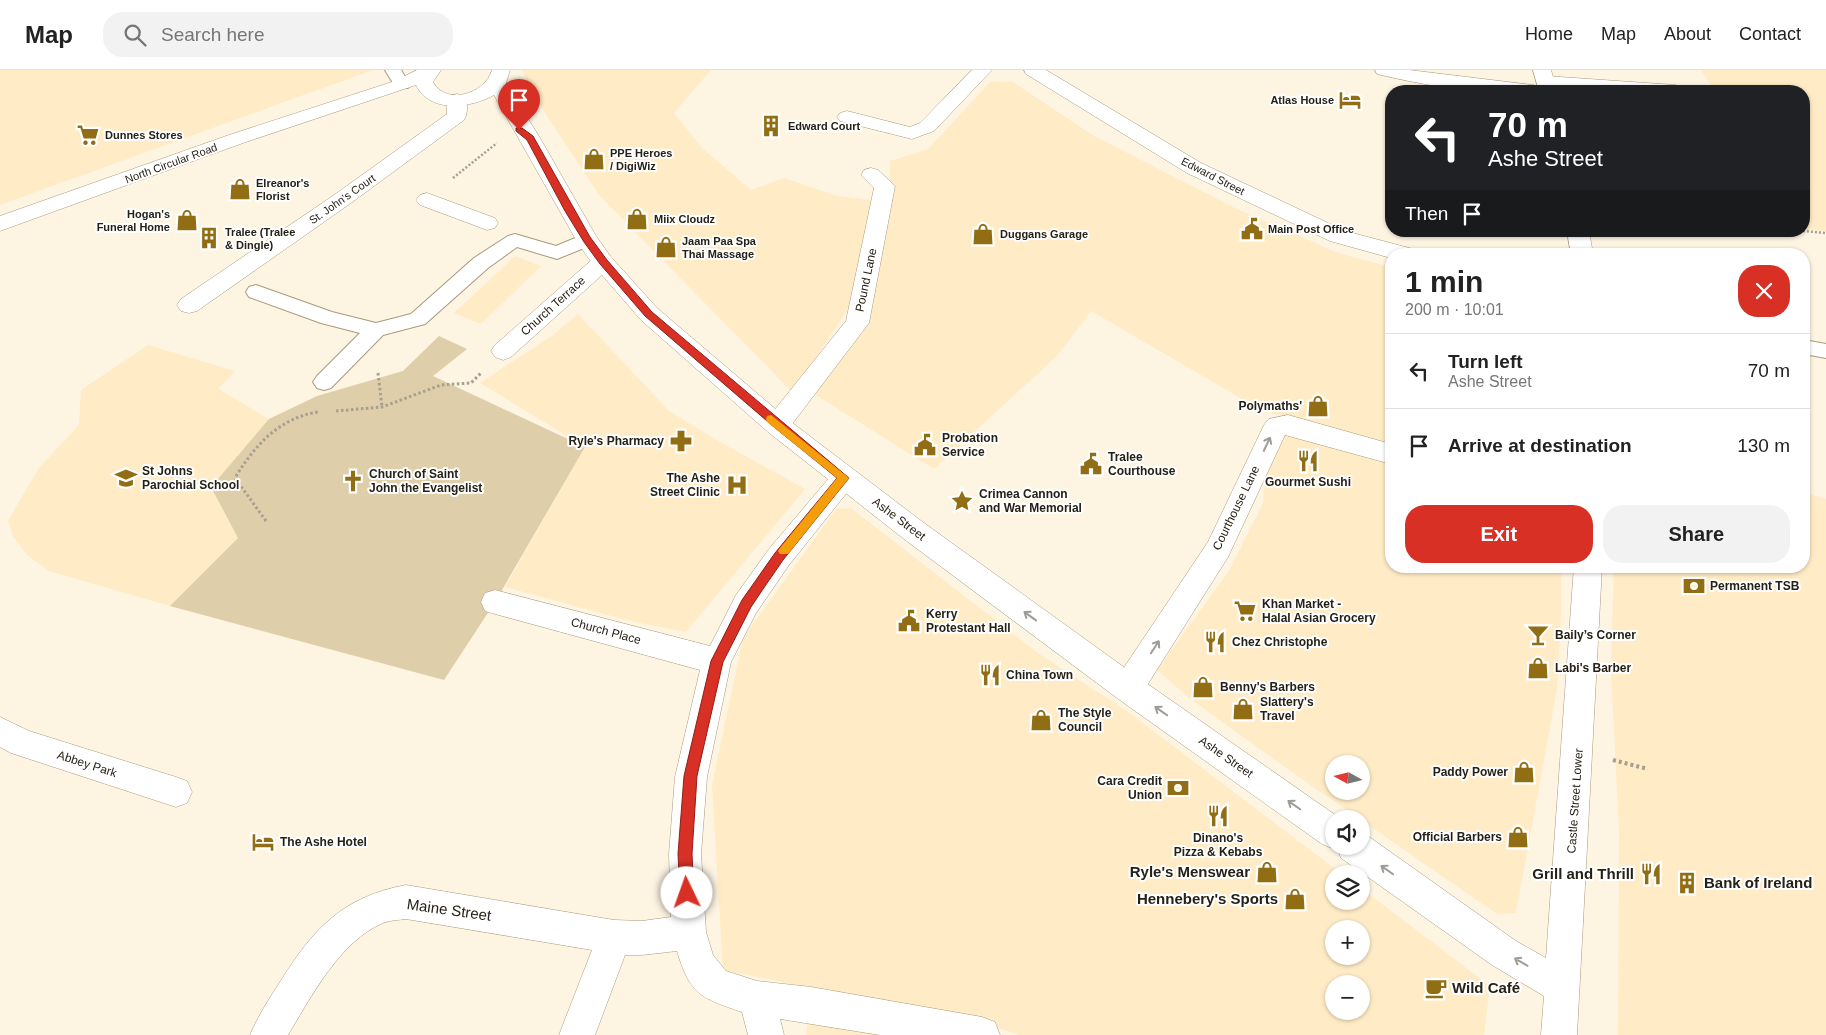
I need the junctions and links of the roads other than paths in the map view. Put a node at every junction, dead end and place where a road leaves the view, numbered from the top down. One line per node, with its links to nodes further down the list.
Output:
1 (983, 70): 12 (street)
2 (1033, 70): 19 (street, Edward Street)
3 (1384, 70): 7 (street)
4 (431, 71): 6 (street, North Circular Road); 9 (street)
5 (499, 77): 10 (street); 13 (street, Ashe Street)
6 (398, 78): 11 (street, North Circular Road)
7 (1542, 84): 8 (street)
8 (1561, 85)
9 (434, 97): 10 (street, North Circular Road); 11 (street, North Circular Road)
10 (465, 99): 13 (street, Ashe Street); 22 (street, St. John's Court)
11 (344, 105): 17 (street, North Circular Road)
12 (847, 117)
13 (524, 134): 18 (street, Ashe Street)
14 (871, 175): 28 (street, Pound Lane)
15 (427, 200): 16 (street)
16 (487, 223)
17 (0, 224)
18 (587, 240): 20 (street, Ashe Street); 23 (lane)
19 (1385, 249)
20 (603, 262): 25 (street, Church Terrace); 28 (street, Ashe Street)
21 (256, 292): 23 (lane)
22 (189, 305)
23 (376, 330): 27 (lane)
24 (1810, 348): 26 (lane)
25 (503, 351)
26 (1826, 351)
27 (324, 382)
28 (777, 424): 30 (street, Ashe Street)
29 (1385, 452): 34 (street, Courthouse Lane, one-way to 29)
30 (844, 478): 33 (street); 34 (street, Ashe Street, one-way to 30)
31 (1588, 573): 41 (street, Castle Street Lower)
32 (495, 602): 33 (street, Church Place)
33 (717, 661): 39 (street)
34 (1128, 688): 37 (street, Ashe Street, one-way to 34)
35 (0, 732): 36 (street, Abbey Park)
36 (176, 792)
37 (1325, 827)
38 (1366, 855): 41 (street, one-way to 38)
39 (688, 932): 40 (street, Maine Street); 42 (street)
40 (614, 937): 43 (street, Maine Street); 44 (street)
41 (1563, 987): 47 (street, Castle Street Lower)
42 (758, 999): 45 (street); 46 (street)
43 (268, 1035)
44 (577, 1035)
45 (766, 1035)
46 (982, 1035)
47 (1559, 1035)

